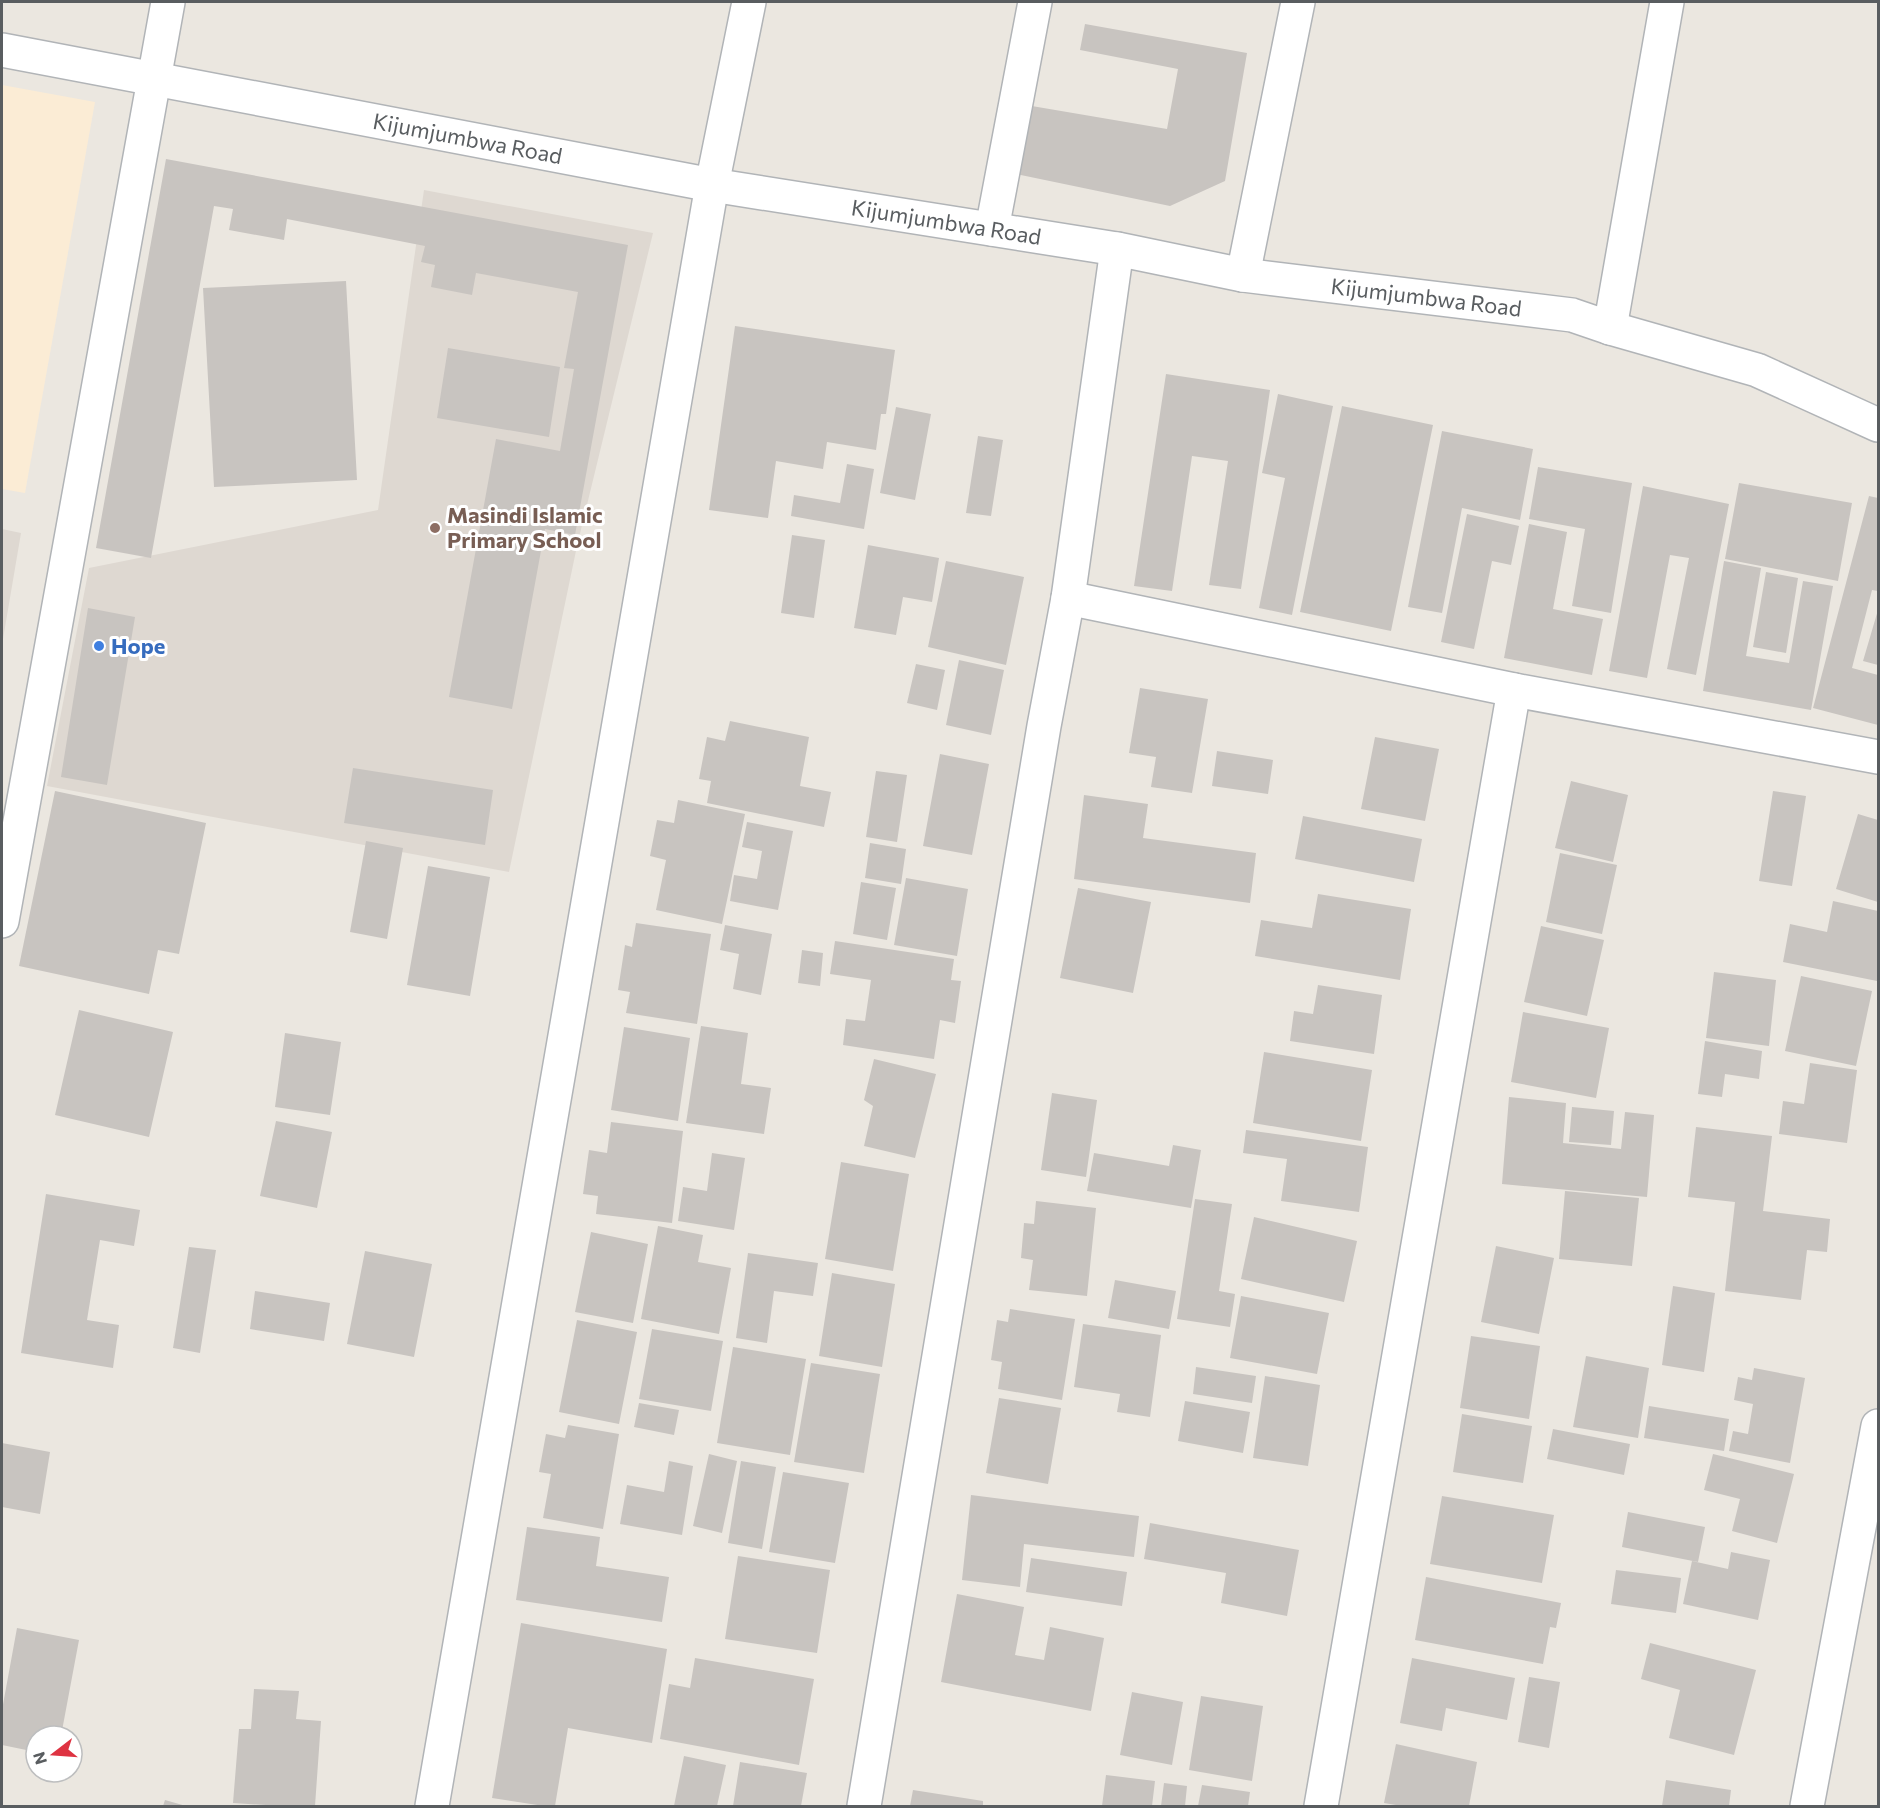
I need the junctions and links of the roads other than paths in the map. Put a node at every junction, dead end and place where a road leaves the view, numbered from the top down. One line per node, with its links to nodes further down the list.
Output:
1 (168, 2): 7 (street)
2 (749, 2): 8 (street)
3 (1035, 2): 9 (street)
4 (1298, 2): 11 (street)
5 (1667, 2): 12 (street)
6 (2, 50): 7 (street, Kijumjumbwa Road)
7 (154, 79): 8 (street, Kijumjumbwa Road); 17 (street)
8 (712, 184): 9 (street, Kijumjumbwa Road); 19 (street)
9 (992, 229): 10 (street, Kijumjumbwa Road)
10 (1117, 249): 11 (street, Kijumjumbwa Road); 14 (street)
11 (1243, 275): 12 (street, Kijumjumbwa Road)
12 (1610, 328): 13 (street, Kijumjumbwa Road)
13 (1878, 426)
14 (1068, 598): 15 (street); 20 (street)
15 (1514, 690): 16 (street); 21 (street)
16 (1878, 757)
17 (2, 921)
18 (1878, 1426): 22 (street)
19 (432, 1806)
20 (864, 1806)
21 (1321, 1806)
22 (1807, 1806)

